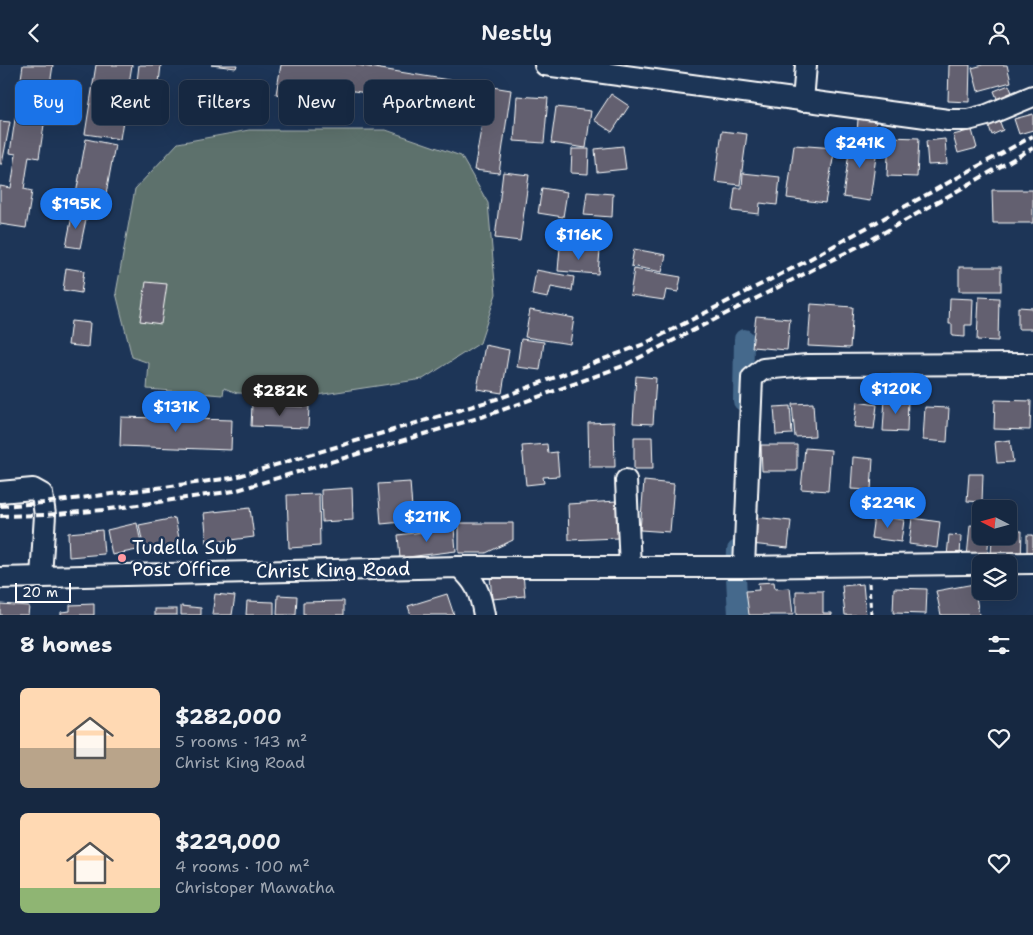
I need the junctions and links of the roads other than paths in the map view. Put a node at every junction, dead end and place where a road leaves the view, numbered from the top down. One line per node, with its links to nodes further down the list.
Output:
1 (806, 65): 4 (street)
2 (551, 66): 4 (street)
3 (1033, 96): 4 (street)
4 (803, 101)
5 (1033, 364): 11 (street)
6 (626, 480): 10 (street)
7 (0, 492): 13 (street)
8 (1033, 563): 11 (street, Christ King Road)
9 (459, 567): 10 (street, Christ King Road); 13 (street, Christ King Road); 14 (street)
10 (630, 567): 11 (street, Christ King Road)
11 (744, 567)
12 (0, 577): 13 (street, Christ King Road)
13 (41, 577)
14 (484, 615)

